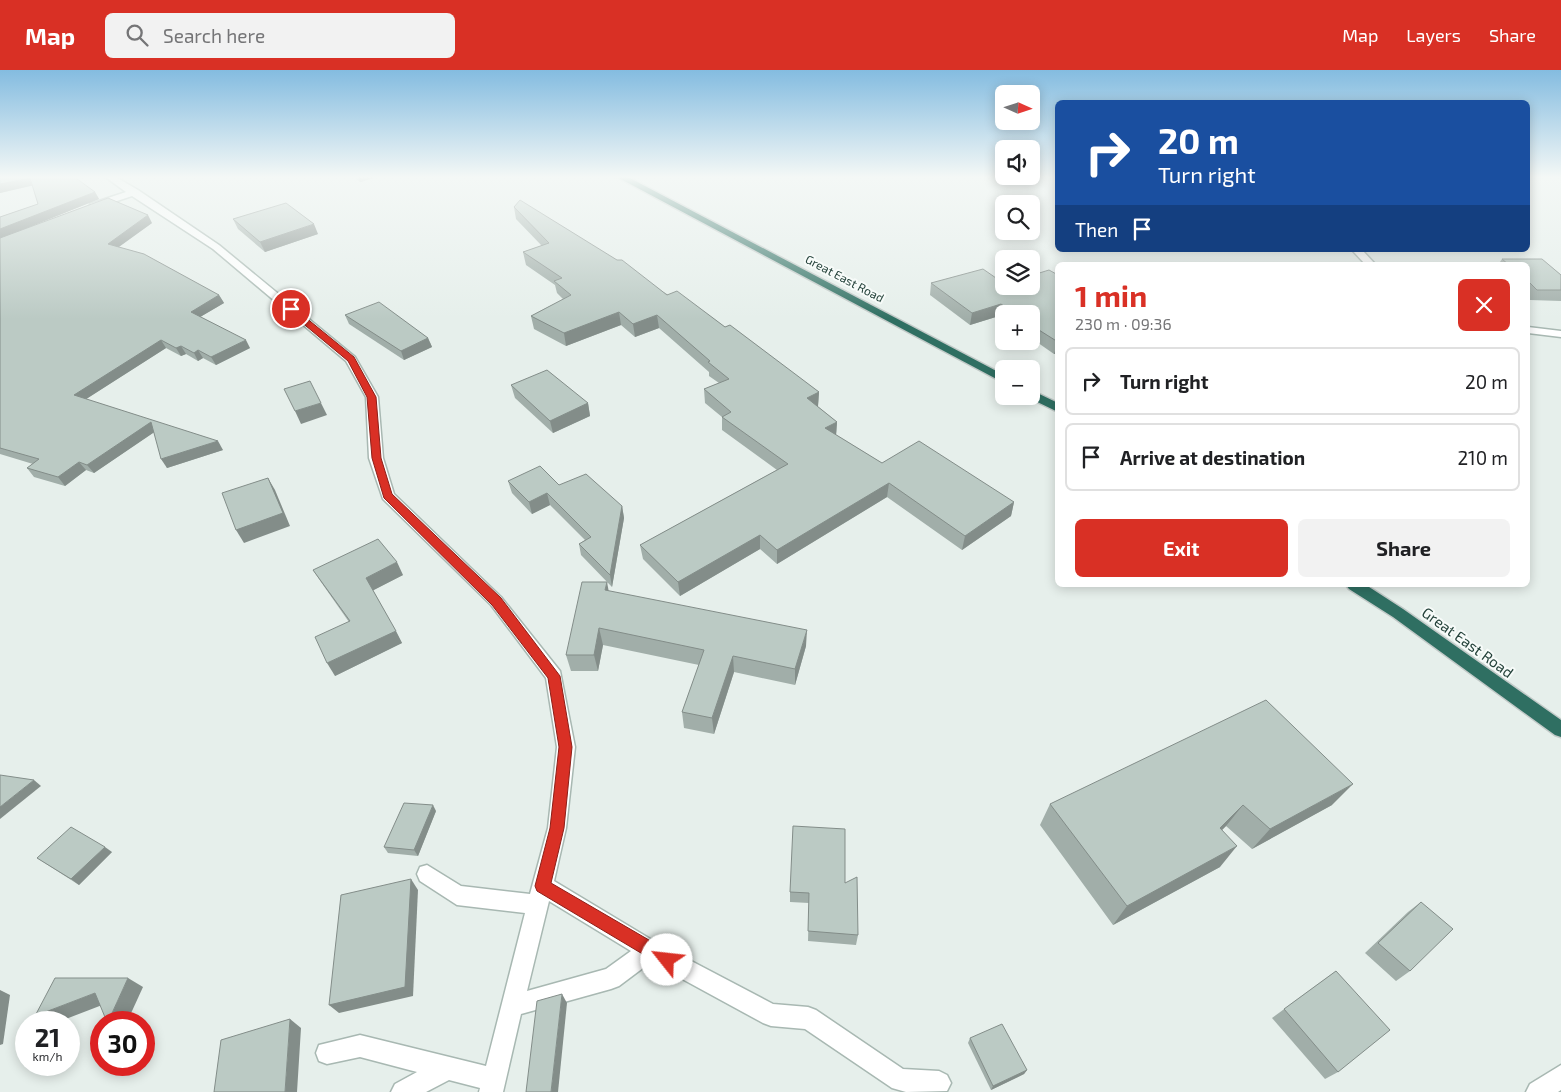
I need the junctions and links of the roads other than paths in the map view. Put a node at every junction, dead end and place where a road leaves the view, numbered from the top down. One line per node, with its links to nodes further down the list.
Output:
1 (182, 224): 13 (street)
2 (709, 224): 7 (highway, Great East Road)
3 (1359, 252): 4 (street)
4 (1368, 262)
5 (1530, 330): 6 (street)
6 (1561, 334)
7 (995, 375)
8 (1040, 399): 9 (highway)
9 (1055, 406)
10 (1357, 587): 11 (highway, Great East Road)
11 (1561, 730)
12 (427, 874): 13 (street)
13 (540, 896): 14 (street); 15 (street)
14 (650, 950): 15 (street); 19 (street)
15 (512, 1006): 20 (street)
16 (327, 1053): 17 (street)
17 (448, 1068): 20 (street); 21 (street)
18 (1561, 1076): 22 (street)
19 (939, 1083)
20 (492, 1086)
21 (403, 1092)
22 (1538, 1092)

